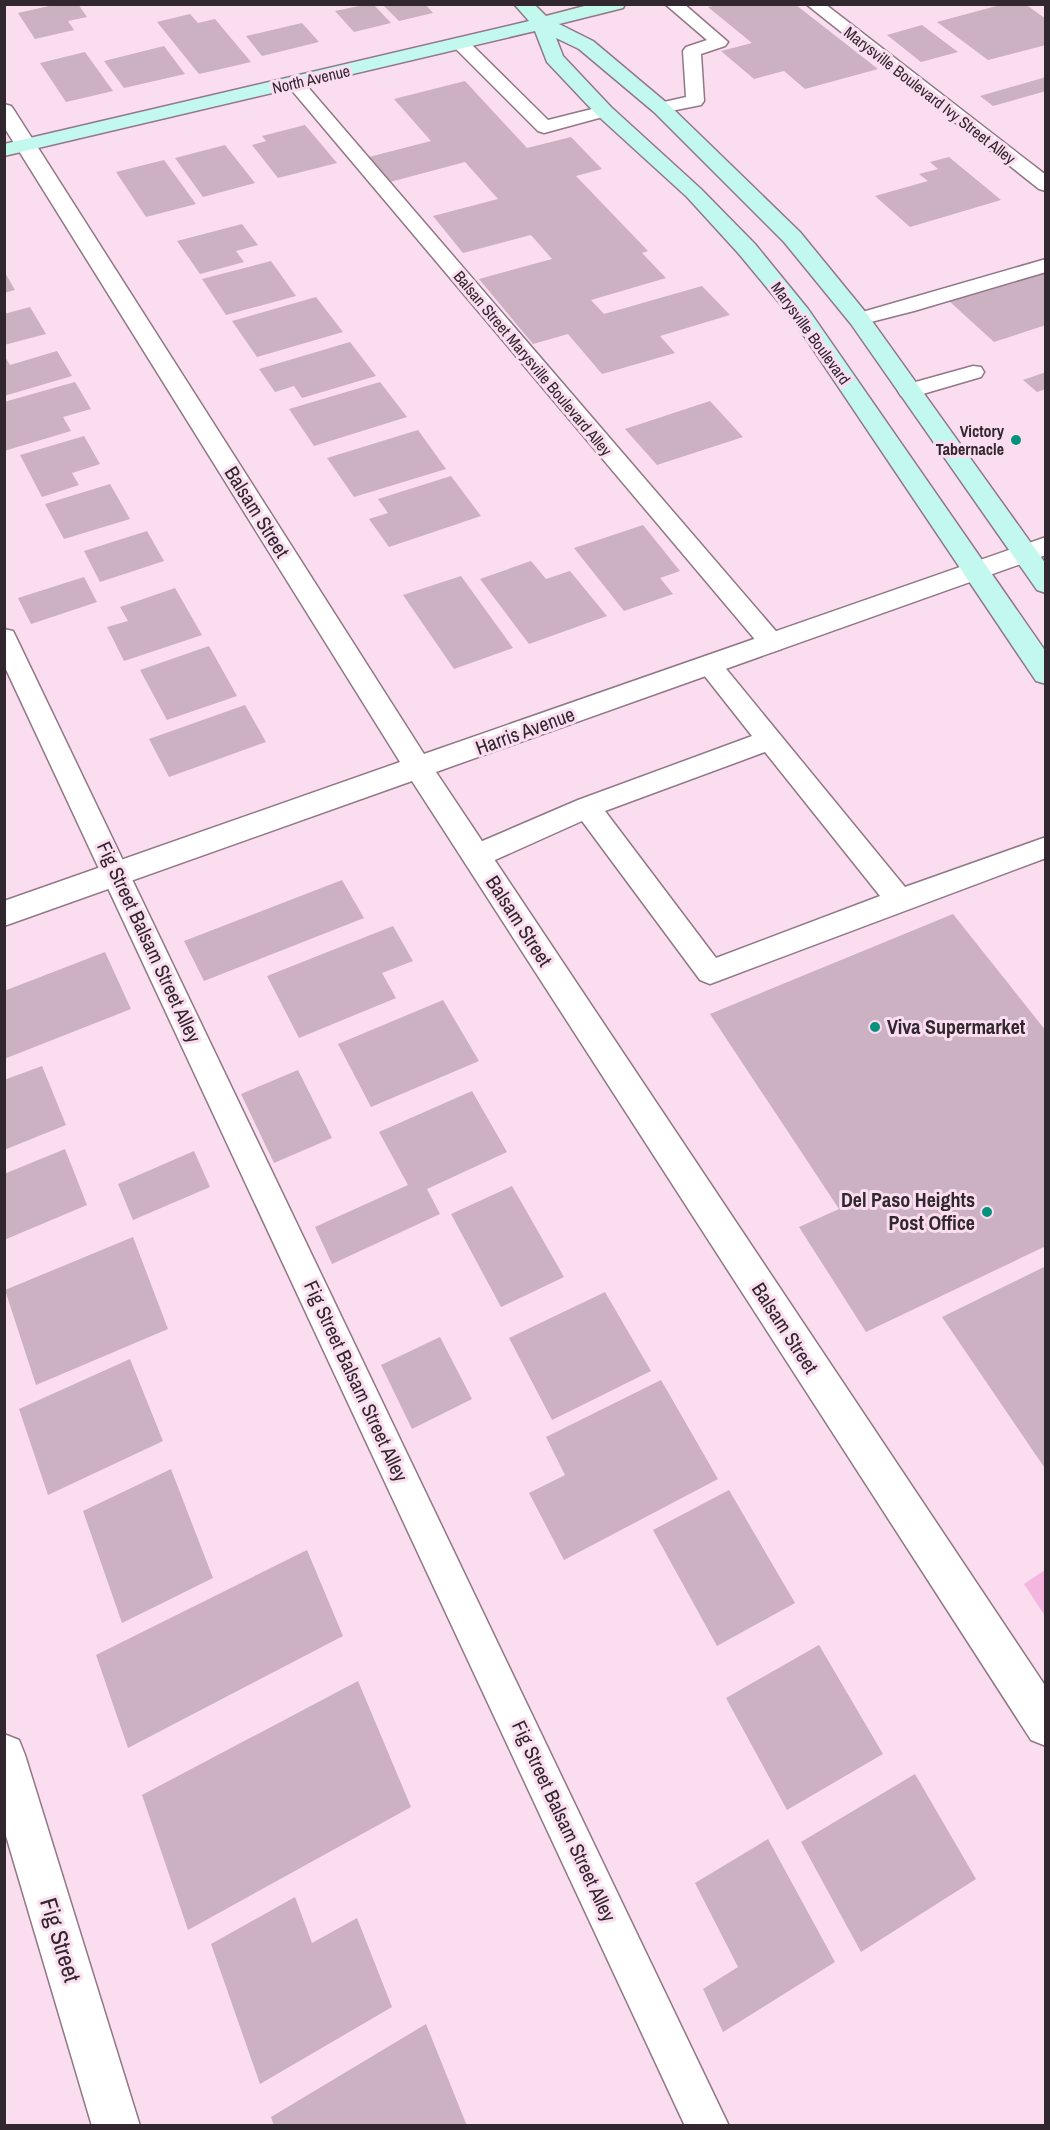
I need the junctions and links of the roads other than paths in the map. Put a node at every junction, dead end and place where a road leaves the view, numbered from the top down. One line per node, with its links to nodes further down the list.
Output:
1 (523, 4): 5 (main road, Marysville Boulevard)
2 (616, 4): 5 (main road, North Avenue)
3 (673, 4): 8 (lane)
4 (814, 4): 12 (lane, Marysville Boulevard Ivy Street Alley)
5 (542, 23): 6 (main road, North Avenue); 8 (main road, Marysville Boulevard); 10 (main road, Marysville Boulevard)
6 (461, 44): 7 (main road, North Avenue); 10 (lane)
7 (295, 83): 11 (main road, North Avenue); 21 (lane, Balsan Street Marysville Boulevard Alley)
8 (661, 108): 14 (main road, Marysville Boulevard)
9 (4, 110): 11 (street, Balsam Street)
10 (604, 111): 18 (main road, Marysville Boulevard)
11 (15, 148): 25 (street, Balsam Street)
12 (1046, 185)
13 (1046, 265): 14 (lane)
14 (860, 319): 16 (main road, Marysville Boulevard)
15 (973, 372): 16 (lane)
16 (909, 391): 17 (main road, Marysville Boulevard)
17 (1034, 549): 18 (street, Harris Avenue); 19 (main road, Marysville Boulevard)
18 (973, 570): 21 (street, Harris Avenue); 23 (main road, Marysville Boulevard)
19 (1046, 584)
20 (4, 637): 29 (lane, Fig Street Balsam Street Alley)
21 (772, 643): 22 (street, Harris Avenue)
22 (709, 665): 24 (lane); 25 (street, Harris Avenue)
23 (1046, 674)
24 (770, 740): 26 (lane); 30 (lane)
25 (419, 769): 28 (street, Balsam Street); 29 (street, Harris Avenue)
26 (587, 807): 28 (lane); 30 (lane)
27 (1046, 847): 30 (lane)
28 (476, 855): 32 (street, Balsam Street)
29 (117, 874): 31 (street, Harris Avenue); 35 (lane, Fig Street Balsam Street Alley)
30 (900, 900)
31 (4, 914)
32 (1046, 1725)
33 (4, 1755): 34 (street, Fig Street)
34 (116, 2126)
35 (708, 2126)

